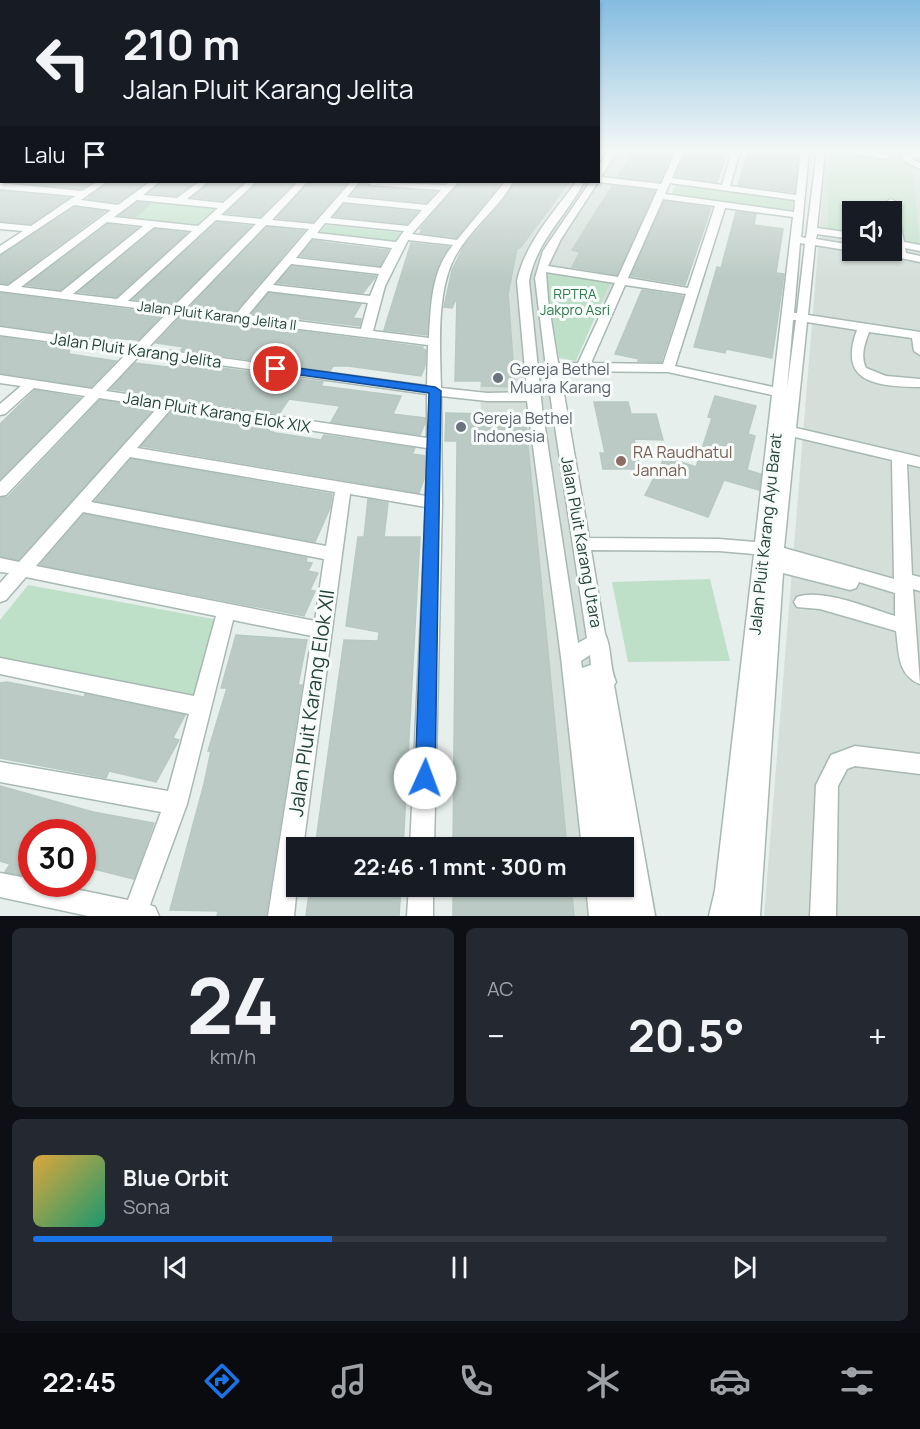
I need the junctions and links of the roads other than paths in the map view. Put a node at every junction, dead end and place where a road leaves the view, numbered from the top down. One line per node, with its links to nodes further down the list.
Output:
1 (83, 194): 19 (street)
2 (139, 194): 16 (street)
3 (189, 194): 18 (street)
4 (239, 194): 21 (street)
5 (292, 194): 27 (street)
6 (345, 194): 17 (street)
7 (442, 194): 23 (street)
8 (499, 194): 37 (street)
9 (575, 194): 24 (street, Jalan Pluit Karang Utara)
10 (584, 194): 24 (street, Jalan Pluit Karang Utara)
11 (661, 194): 47 (street)
12 (684, 194): 20 (street)
13 (736, 194): 31 (street)
14 (804, 194): 31 (street, Jalan Pluit Karang Ayu Barat)
15 (811, 194): 31 (street, Jalan Pluit Karang Ayu Barat)
16 (134, 197): 18 (street); 22 (street)
17 (340, 199): 23 (street); 30 (street)
18 (179, 201): 21 (street)
19 (72, 202): 22 (street); 32 (street)
20 (721, 204): 31 (street); 50 (street)
21 (225, 206): 25 (street)
22 (120, 208): 26 (street)
23 (429, 208): 35 (street)
24 (565, 216): 45 (street, Jalan Pluit Karang Utara); 73 (street, Jalan Pluit Karang Utara)
25 (213, 217): 27 (street); 33 (street)
26 (105, 219): 28 (street); 49 (street)
27 (264, 222): 30 (street); 54 (street)
28 (152, 224): 33 (street); 51 (street)
29 (0, 226): 32 (street)
30 (316, 228): 35 (street); 35 (street); 44 (street)
31 (803, 228): 34 (street); 36 (street); 38 (street); 55 (street, Jalan Pluit Karang Ayu Barat)
32 (32, 229): 42 (street)
33 (200, 229): 53 (street)
34 (842, 234)
35 (404, 237): 37 (street); 46 (street)
36 (842, 239)
37 (458, 243): 61 (street)
38 (842, 244)
39 (902, 246): 41 (street)
40 (902, 248): 43 (street)
41 (920, 250)
42 (0, 251)
43 (920, 259)
44 (288, 260): 46 (street); 48 (street)
45 (542, 268): 47 (street); 65 (street, Jalan Pluit Karang Utara)
46 (383, 271): 52 (street)
47 (621, 281): 50 (street); 64 (street)
48 (264, 287): 52 (street); 56 (street)
49 (5, 288): 51 (street, Jalan Pluit Karang Jelita II)
50 (692, 292): 66 (street)
51 (64, 295): 53 (street, Jalan Pluit Karang Jelita II)
52 (373, 300): 59 (street)
53 (119, 303): 54 (street, Jalan Pluit Karang Jelita II)
54 (179, 310): 56 (street, Jalan Pluit Karang Jelita II); 62 (street)
55 (795, 316): 57 (street); 72 (street, Jalan Pluit Karang Ayu Barat)
56 (239, 318): 59 (street, Jalan Pluit Karang Jelita II)
57 (864, 328): 60 (street); 68 (street)
58 (0, 331): 62 (street, Jalan Pluit Karang Jelita)
59 (366, 333): 61 (street, Jalan Pluit Karang Jelita II)
60 (919, 336): 63 (street)
61 (434, 342): 70 (street)
62 (140, 350): 70 (street, Jalan Pluit Karang Jelita); 71 (street)
63 (920, 351)
64 (584, 366): 65 (street); 66 (street)
65 (552, 367): 82 (street, Jalan Pluit Karang Utara)
66 (668, 368): 72 (street)
67 (0, 379): 69 (street, Jalan Pluit Karang Elok XIX)
68 (920, 383)
69 (31, 384): 71 (street, Jalan Pluit Karang Elok XIX); 75 (street)
70 (435, 391): 73 (street, Jalan Pluit Karang Jelita); 77 (street)
71 (97, 393): 74 (street, Jalan Pluit Karang Elok XIX); 84 (street)
72 (788, 394): 76 (street, Jalan Pluit Karang Ayu Barat)
73 (535, 403): 79 (street, Jalan Pluit Karang Utara)
74 (167, 405): 77 (street, Jalan Pluit Karang Elok XIX); 78 (street)
75 (0, 411)
76 (783, 430): 80 (street); 89 (street, Jalan Pluit Karang Ayu Barat)
77 (434, 444): 85 (street)
78 (125, 451): 83 (street); 86 (street)
79 (543, 457): 82 (street); 99 (street, Jalan Pluit Karang Utara)
80 (899, 457): 81 (street); 92 (street)
81 (920, 462)
82 (571, 474): 87 (street, Jalan Pluit Karang Utara)
83 (343, 489): 85 (street); 88 (street, Jalan Pluit Karang Elok XII)
84 (0, 491)
85 (434, 503): 107 (street)
86 (78, 506): 88 (street); 91 (street)
87 (583, 544): 89 (street); 98 (street, Jalan Pluit Karang Utara)
88 (332, 554): 97 (street, Jalan Pluit Karang Elok XII)
89 (769, 557): 92 (street); 120 (street, Jalan Pluit Karang Ayu Barat); 121 (street, Jalan Pluit Karang Ayu Barat)
90 (0, 565): 91 (street)
91 (22, 569): 93 (street); 95 (street)
92 (908, 587): 96 (street)
93 (0, 595)
94 (803, 602): 96 (street)
95 (226, 612): 97 (street); 103 (street)
96 (905, 626): 101 (street)
97 (321, 630): 115 (street, Jalan Pluit Karang Elok XII)
98 (598, 640): 99 (street); 102 (street, Jalan Pluit Karang Utara)
99 (571, 657): 108 (street, Jalan Pluit Karang Utara)
100 (0, 666): 103 (street)
101 (920, 675)
102 (606, 682): 109 (street); 119 (street, Jalan Pluit Karang Utara)
103 (202, 707): 106 (street)
104 (920, 764): 122 (street)
105 (0, 772): 106 (street)
106 (176, 804): 114 (street)
107 (422, 837)
108 (593, 837)
109 (607, 837)
110 (0, 885): 114 (street)
111 (421, 897): 116 (street)
112 (599, 897): 117 (street)
113 (615, 897): 118 (street)
114 (141, 915)
115 (281, 916)
116 (420, 916)
117 (602, 916)
118 (618, 916)
119 (642, 916)
120 (722, 916)
121 (747, 916)
122 (823, 916)

